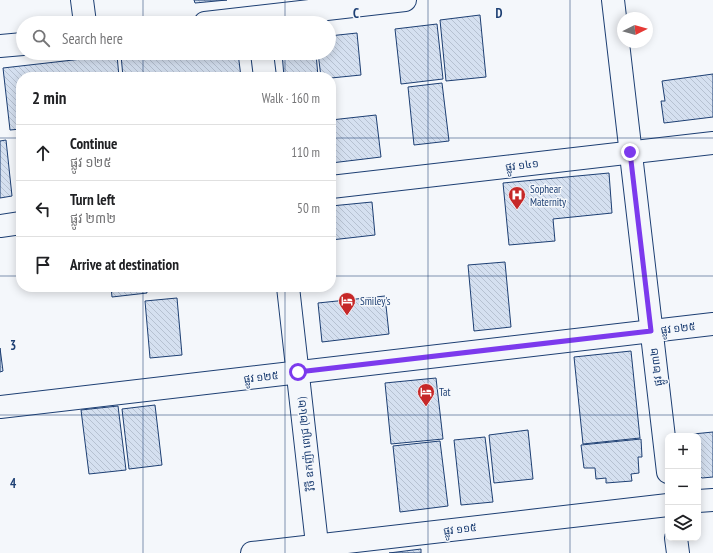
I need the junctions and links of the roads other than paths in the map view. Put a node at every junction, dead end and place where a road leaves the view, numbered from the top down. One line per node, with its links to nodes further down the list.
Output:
1 (82, 0): 5 (street)
2 (406, 0): 4 (street)
3 (613, 0): 12 (street, ផ្លូវ ២៣២)
4 (257, 13): 6 (street)
5 (83, 16)
6 (241, 16)
7 (16, 45): 8 (street)
8 (0, 46)
9 (263, 60): 10 (street)
10 (264, 72)
11 (713, 143): 12 (street, ផ្លូវ ១៤១)
12 (630, 152): 13 (street, ផ្លូវ ១៤១); 18 (street, ផ្លូវ ២៣២)
13 (336, 186)
14 (16, 224): 15 (street)
15 (0, 226)
16 (289, 292): 19 (street, វិថី ឧកញ៉ា ពេជ្រ (២៤២))
17 (713, 324): 18 (street, ផ្លូវ ១២៥)
18 (651, 331): 19 (street, ផ្លូវ ១២៥); 21 (street, ផ្លូវ ២៣២)
19 (298, 372): 20 (street, ផ្លូវ ១២៥); 26 (street, វិថី ឧកញ៉ា ពេជ្រ (២៤២))
20 (0, 407)
21 (668, 469)
22 (713, 500): 23 (street)
23 (701, 502)
24 (665, 505): 26 (street, ផ្លូវ ១១៥)
25 (676, 541): 28 (street)
26 (318, 549): 27 (street, ផ្លូវ ១១៥)
27 (252, 553)
28 (678, 553)

